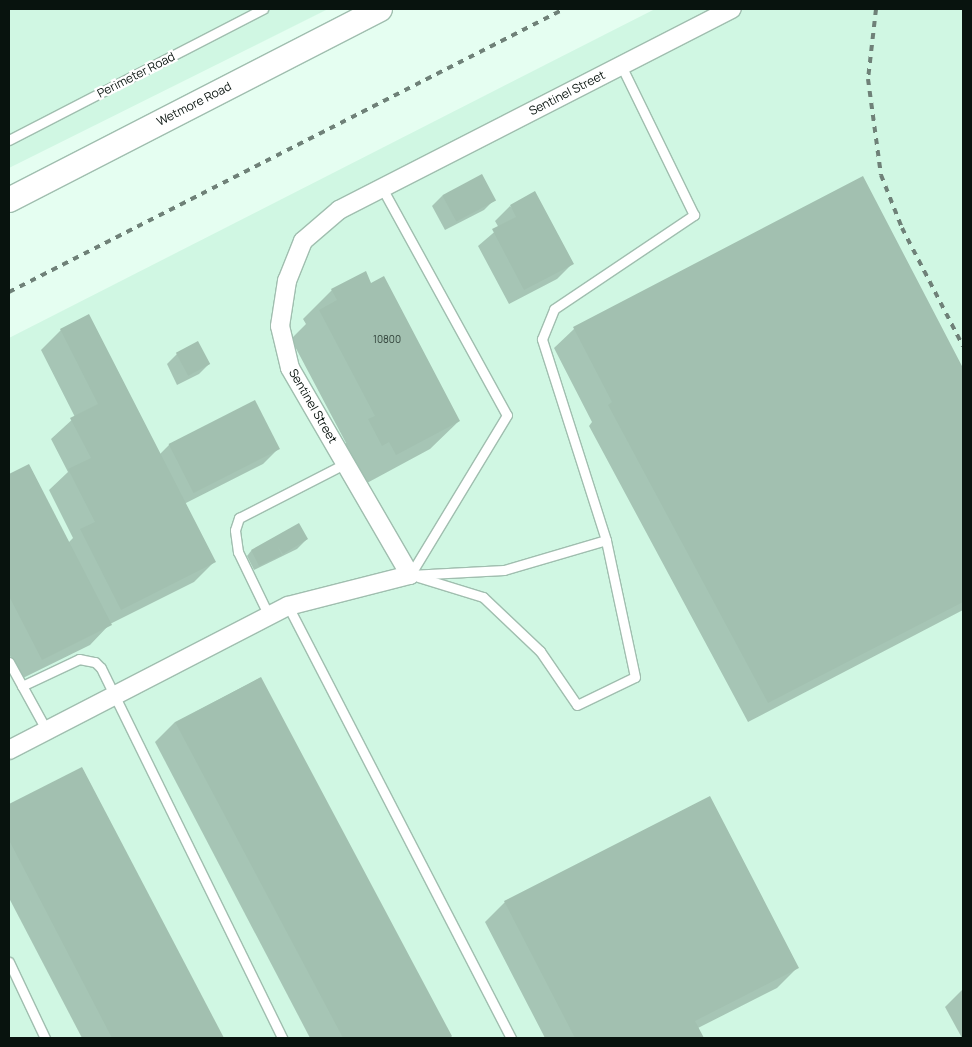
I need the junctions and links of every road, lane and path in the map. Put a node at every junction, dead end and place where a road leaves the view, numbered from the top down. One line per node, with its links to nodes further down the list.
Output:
1 (262, 9): 5 (lane, Perimeter Road)
2 (380, 9): 7 (main road, Wetmore Road)
3 (731, 9): 4 (street, Sentinel Street)
4 (621, 65): 6 (street, Sentinel Street); 9 (lane)
5 (9, 140)
6 (382, 188): 8 (street, Sentinel Street); 10 (lane)
7 (9, 200)
8 (346, 463): 10 (street, Sentinel Street); 12 (lane)
9 (606, 540): 10 (lane); 10 (lane)
10 (410, 575): 11 (street)
11 (288, 606): 12 (street); 21 (lane)
12 (269, 616): 15 (street)
13 (9, 662): 14 (lane)
14 (22, 686): 15 (lane); 16 (lane)
15 (115, 696): 16 (street); 20 (lane)
16 (47, 731): 17 (street)
17 (9, 750)
18 (9, 962): 19 (lane)
19 (45, 1038)
20 (282, 1038)
21 (511, 1038)

